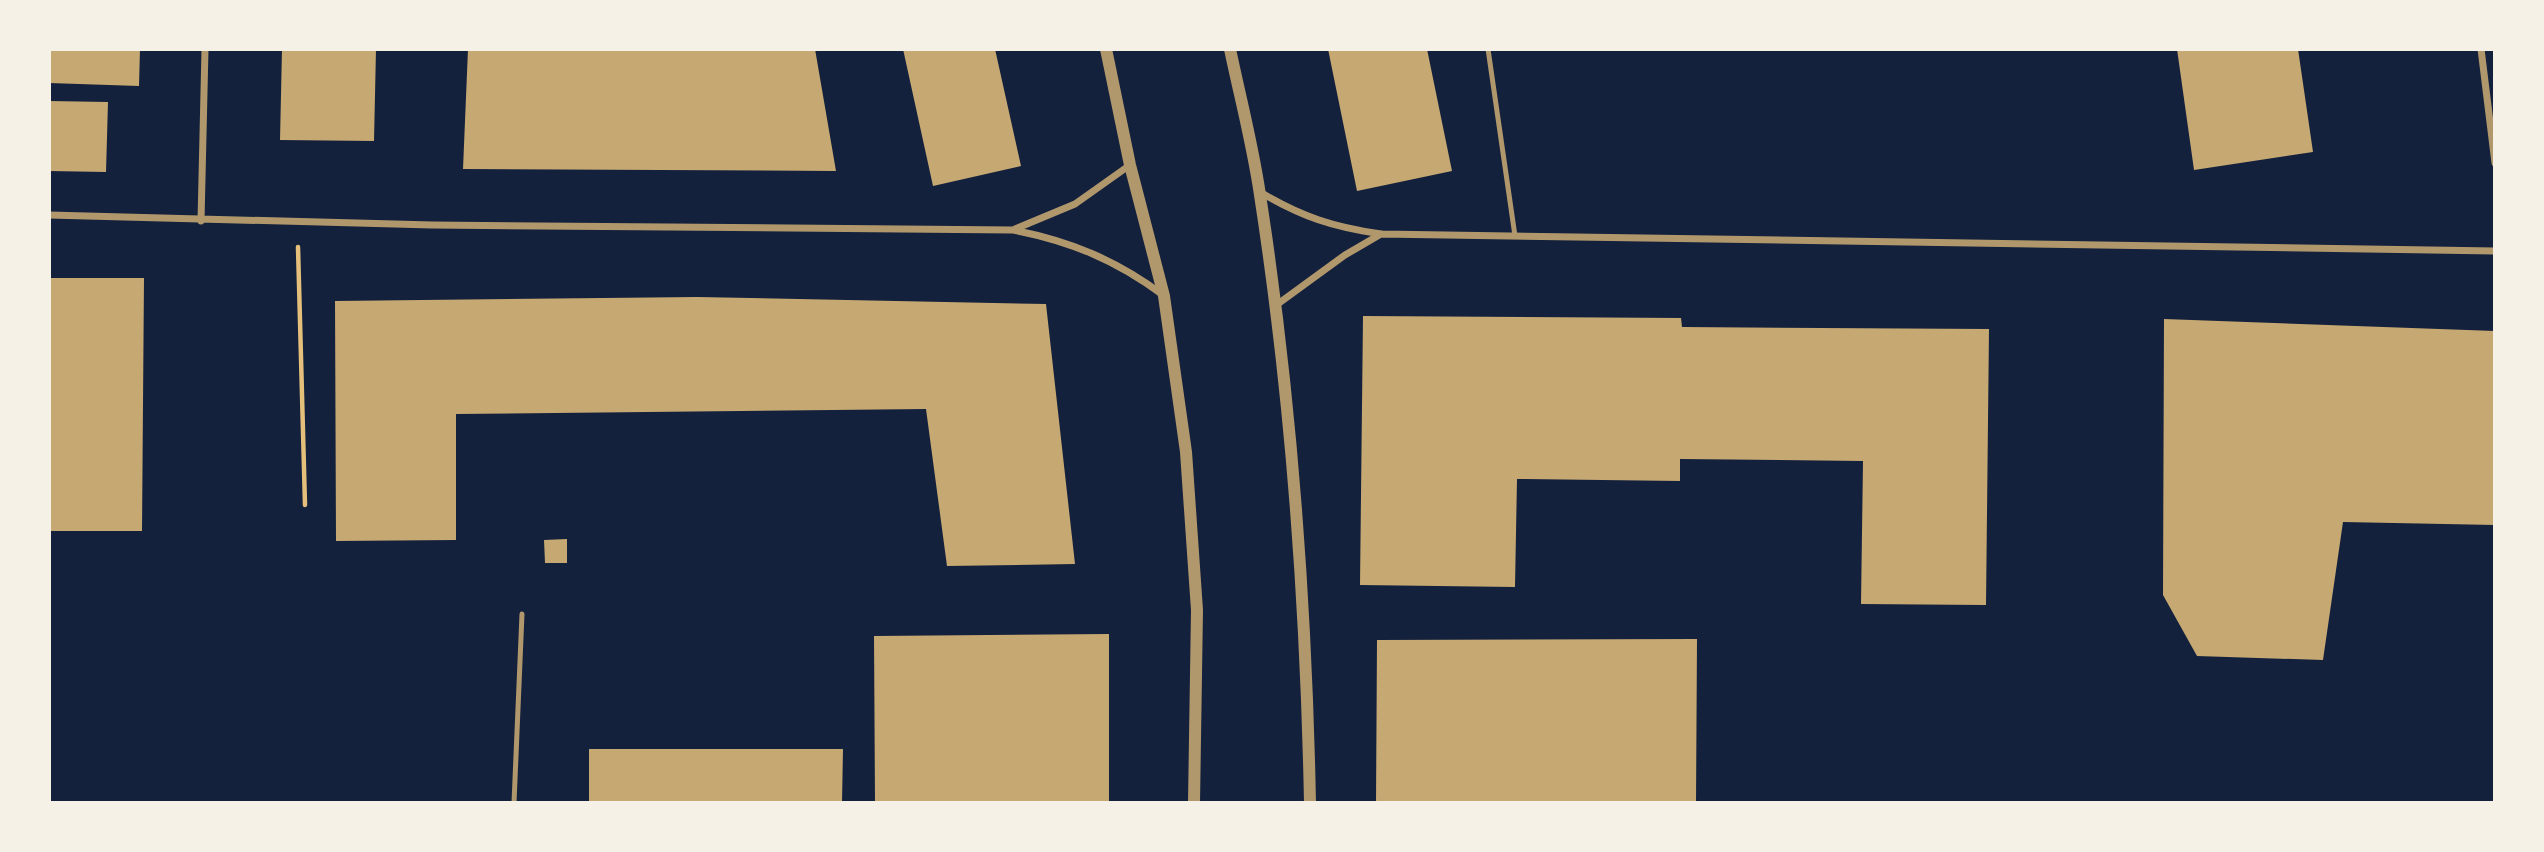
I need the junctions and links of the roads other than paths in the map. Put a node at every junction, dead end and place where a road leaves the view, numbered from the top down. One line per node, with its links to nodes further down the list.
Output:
1 (205, 49): 10 (street)
2 (1106, 49): 7 (street)
3 (1230, 49): 8 (street)
4 (1488, 49): 13 (lane)
5 (2481, 49): 6 (street)
6 (2495, 163)
7 (1130, 165): 11 (street); 15 (street)
8 (1260, 192): 12 (street); 16 (street)
9 (49, 215): 10 (street)
10 (201, 221): 11 (street)
11 (1013, 230): 15 (street)
12 (1381, 234): 13 (street); 16 (street)
13 (1515, 236): 14 (street)
14 (2495, 251)
15 (1164, 296): 19 (street)
16 (1274, 307): 20 (street)
17 (522, 614): 18 (lane)
18 (514, 803)
19 (1194, 803)
20 (1310, 803)

